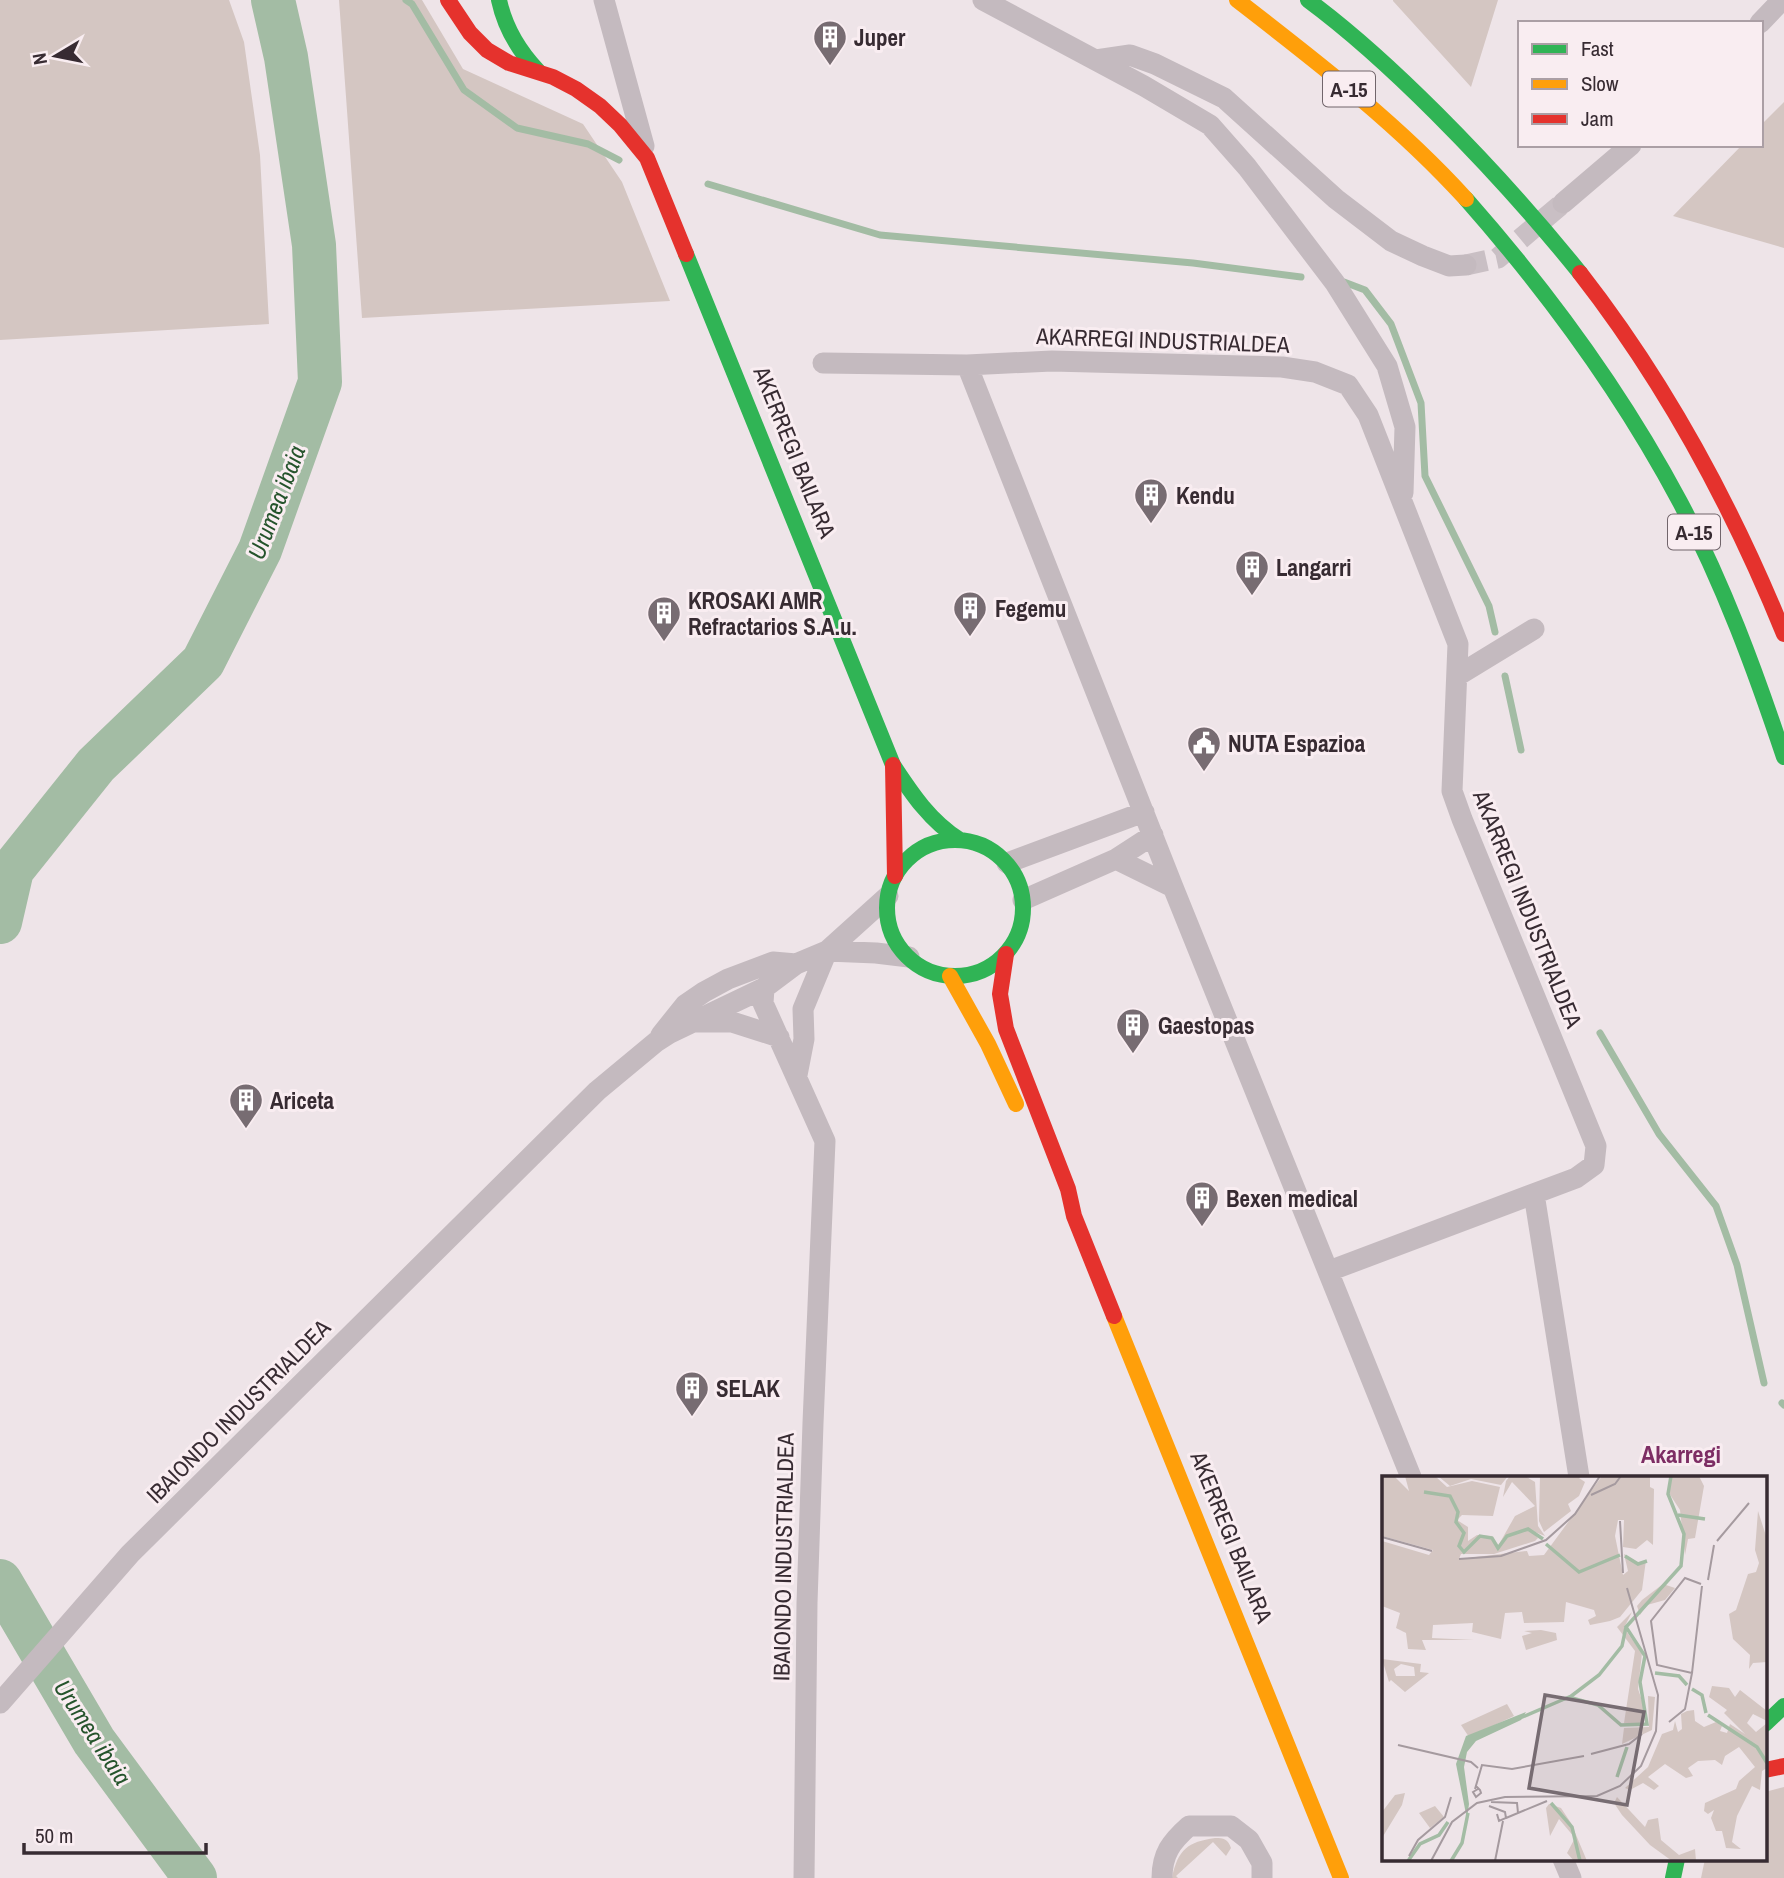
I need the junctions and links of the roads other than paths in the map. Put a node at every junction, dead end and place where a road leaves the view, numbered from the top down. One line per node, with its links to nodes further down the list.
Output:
1 (448, 0): 10 (main road, AKERREGI BAILARA)
2 (499, 0): 10 (main road)
3 (604, 0): 12 (street)
4 (983, 0): 9 (street)
5 (1237, 0): 21 (main road, A-15)
6 (1308, 0): 19 (main road, A-15)
7 (1782, 0): 8 (street)
8 (1762, 21)
9 (1096, 60): 14 (street); 17 (street)
10 (538, 72): 12 (main road, AKERREGI BAILARA)
11 (1629, 147): 13 (street)
12 (647, 158): 22 (main road, AKERREGI BAILARA)
13 (1563, 203)
14 (1466, 265)
15 (823, 363): 16 (street, AKARREGI INDUSTRIALDEA)
16 (967, 365): 17 (street, AKARREGI INDUSTRIALDEA); 23 (street)
17 (1402, 502): 20 (street, AKARREGI INDUSTRIALDEA)
18 (1534, 629): 20 (street)
19 (1784, 634)
20 (1457, 676): 42 (street, AKARREGI INDUSTRIALDEA)
21 (1784, 757)
22 (893, 765): 25 (main road); 28 (main road)
23 (1144, 812): 24 (street); 27 (street)
24 (1153, 835): 26 (street); 29 (street)
25 (960, 840): 27 (main road); 28 (main road)
26 (1116, 859): 29 (street); 30 (street)
27 (1007, 863): 30 (main road)
28 (892, 886): 31 (street); 33 (main road)
29 (1173, 887): 44 (street)
30 (1023, 901): 32 (main road)
31 (827, 951): 33 (street); 34 (street); 41 (street)
32 (1006, 954): 35 (main road); 43 (main road)
33 (909, 957): 35 (main road)
34 (796, 964): 36 (street); 37 (street)
35 (950, 976): 43 (main road)
36 (728, 979): 37 (street); 40 (street)
37 (764, 988): 38 (street, IBAIONDO INDUSTRIALDEA); 39 (street, IBAIONDO INDUSTRIALDEA); 41 (street)
38 (693, 1023): 39 (street, IBAIONDO INDUSTRIALDEA); 40 (street, IBAIONDO INDUSTRIALDEA)
39 (779, 1037): 41 (street, IBAIONDO INDUSTRIALDEA)
40 (656, 1042): 47 (street, IBAIONDO INDUSTRIALDEA)
41 (797, 1075): 54 (street, IBAIONDO INDUSTRIALDEA)
42 (1534, 1194): 44 (street, AKARREGI INDUSTRIALDEA); 46 (street)
43 (1074, 1216): 57 (main road, AKERREGI BAILARA)
44 (1329, 1271): 45 (street)
45 (1411, 1476)
46 (1579, 1476)
47 (0, 1703)
48 (1784, 1706): 49 (main road)
49 (1766, 1723)
50 (1784, 1766): 51 (main road)
51 (1766, 1770)
52 (1563, 1860): 58 (street)
53 (1676, 1860): 59 (main road)
54 (804, 1878)
55 (1162, 1878): 56 (street)
56 (1262, 1878)
57 (1341, 1878)
58 (1571, 1878)
59 (1673, 1878)

